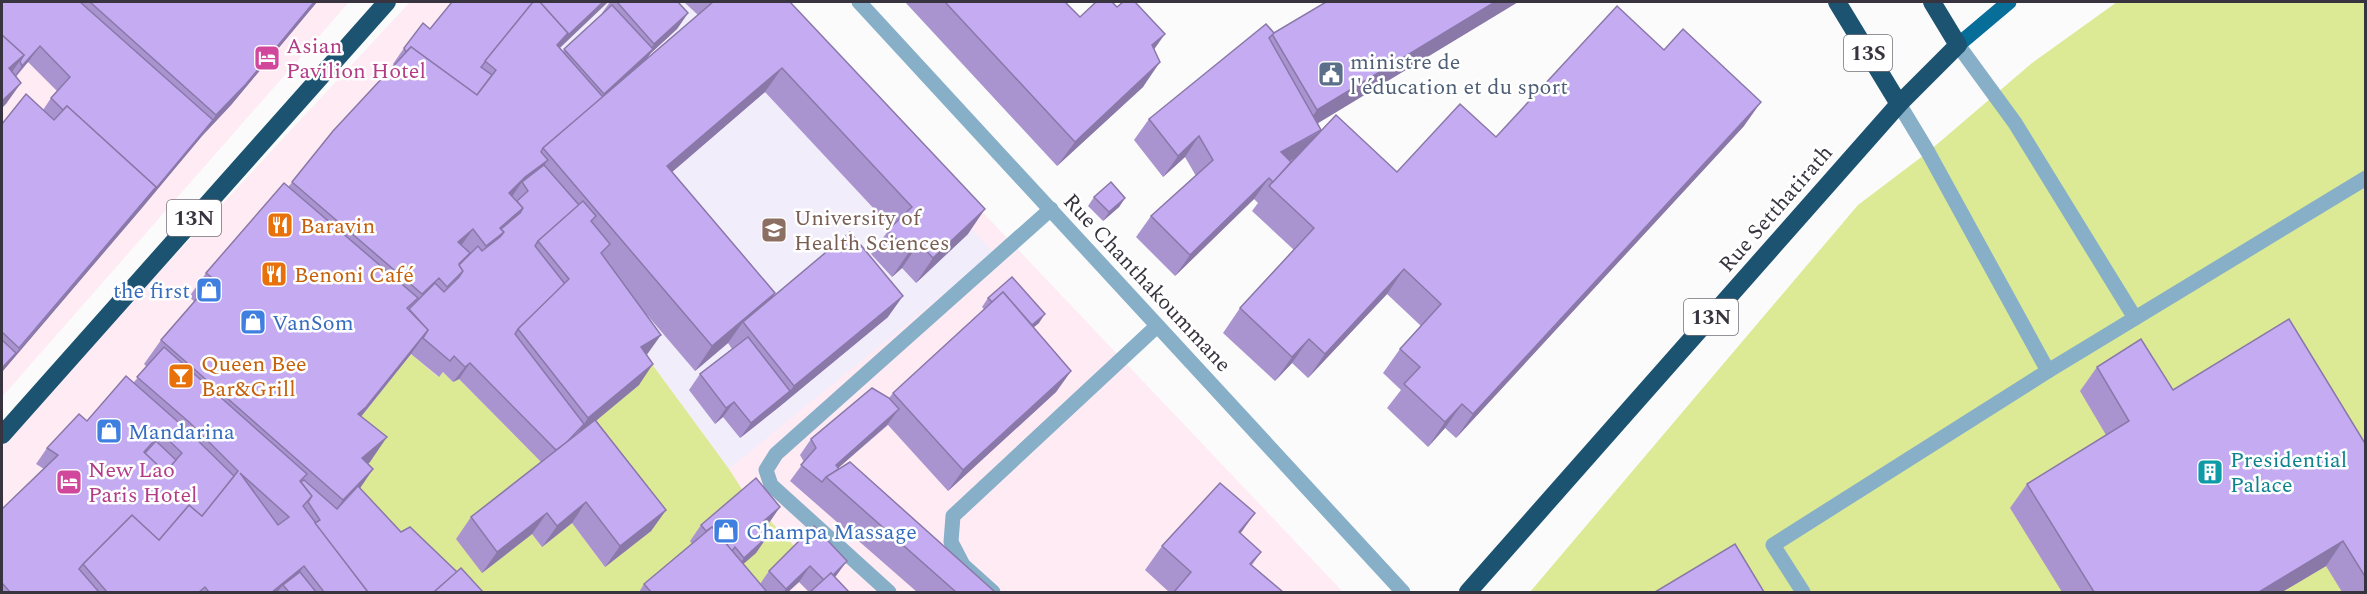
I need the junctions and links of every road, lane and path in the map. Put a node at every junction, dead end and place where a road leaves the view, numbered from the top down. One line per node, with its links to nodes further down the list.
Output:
1 (387, 2): 13 (highway, 13N)
2 (859, 2): 9 (street, Rue Chanthakoummane)
3 (1838, 2): 7 (highway, 13S)
4 (1932, 2): 6 (highway)
5 (2009, 2): 6 (main road, Rue Setthatirath)
6 (1958, 45): 7 (highway, Rue Setthatirath / 13N); 10 (street)
7 (1899, 104): 12 (street); 17 (highway, Rue Setthatirath / 13N)
8 (2366, 178): 10 (street)
9 (1051, 209): 11 (street, Rue Chanthakoummane); 14 (street)
10 (2135, 318): 12 (street)
11 (1158, 326): 15 (street); 16 (street, Rue Chanthakoummane)
12 (2048, 371): 18 (street)
13 (2, 435)
14 (889, 592)
15 (993, 592)
16 (1403, 592)
17 (1468, 592)
18 (1803, 592)

